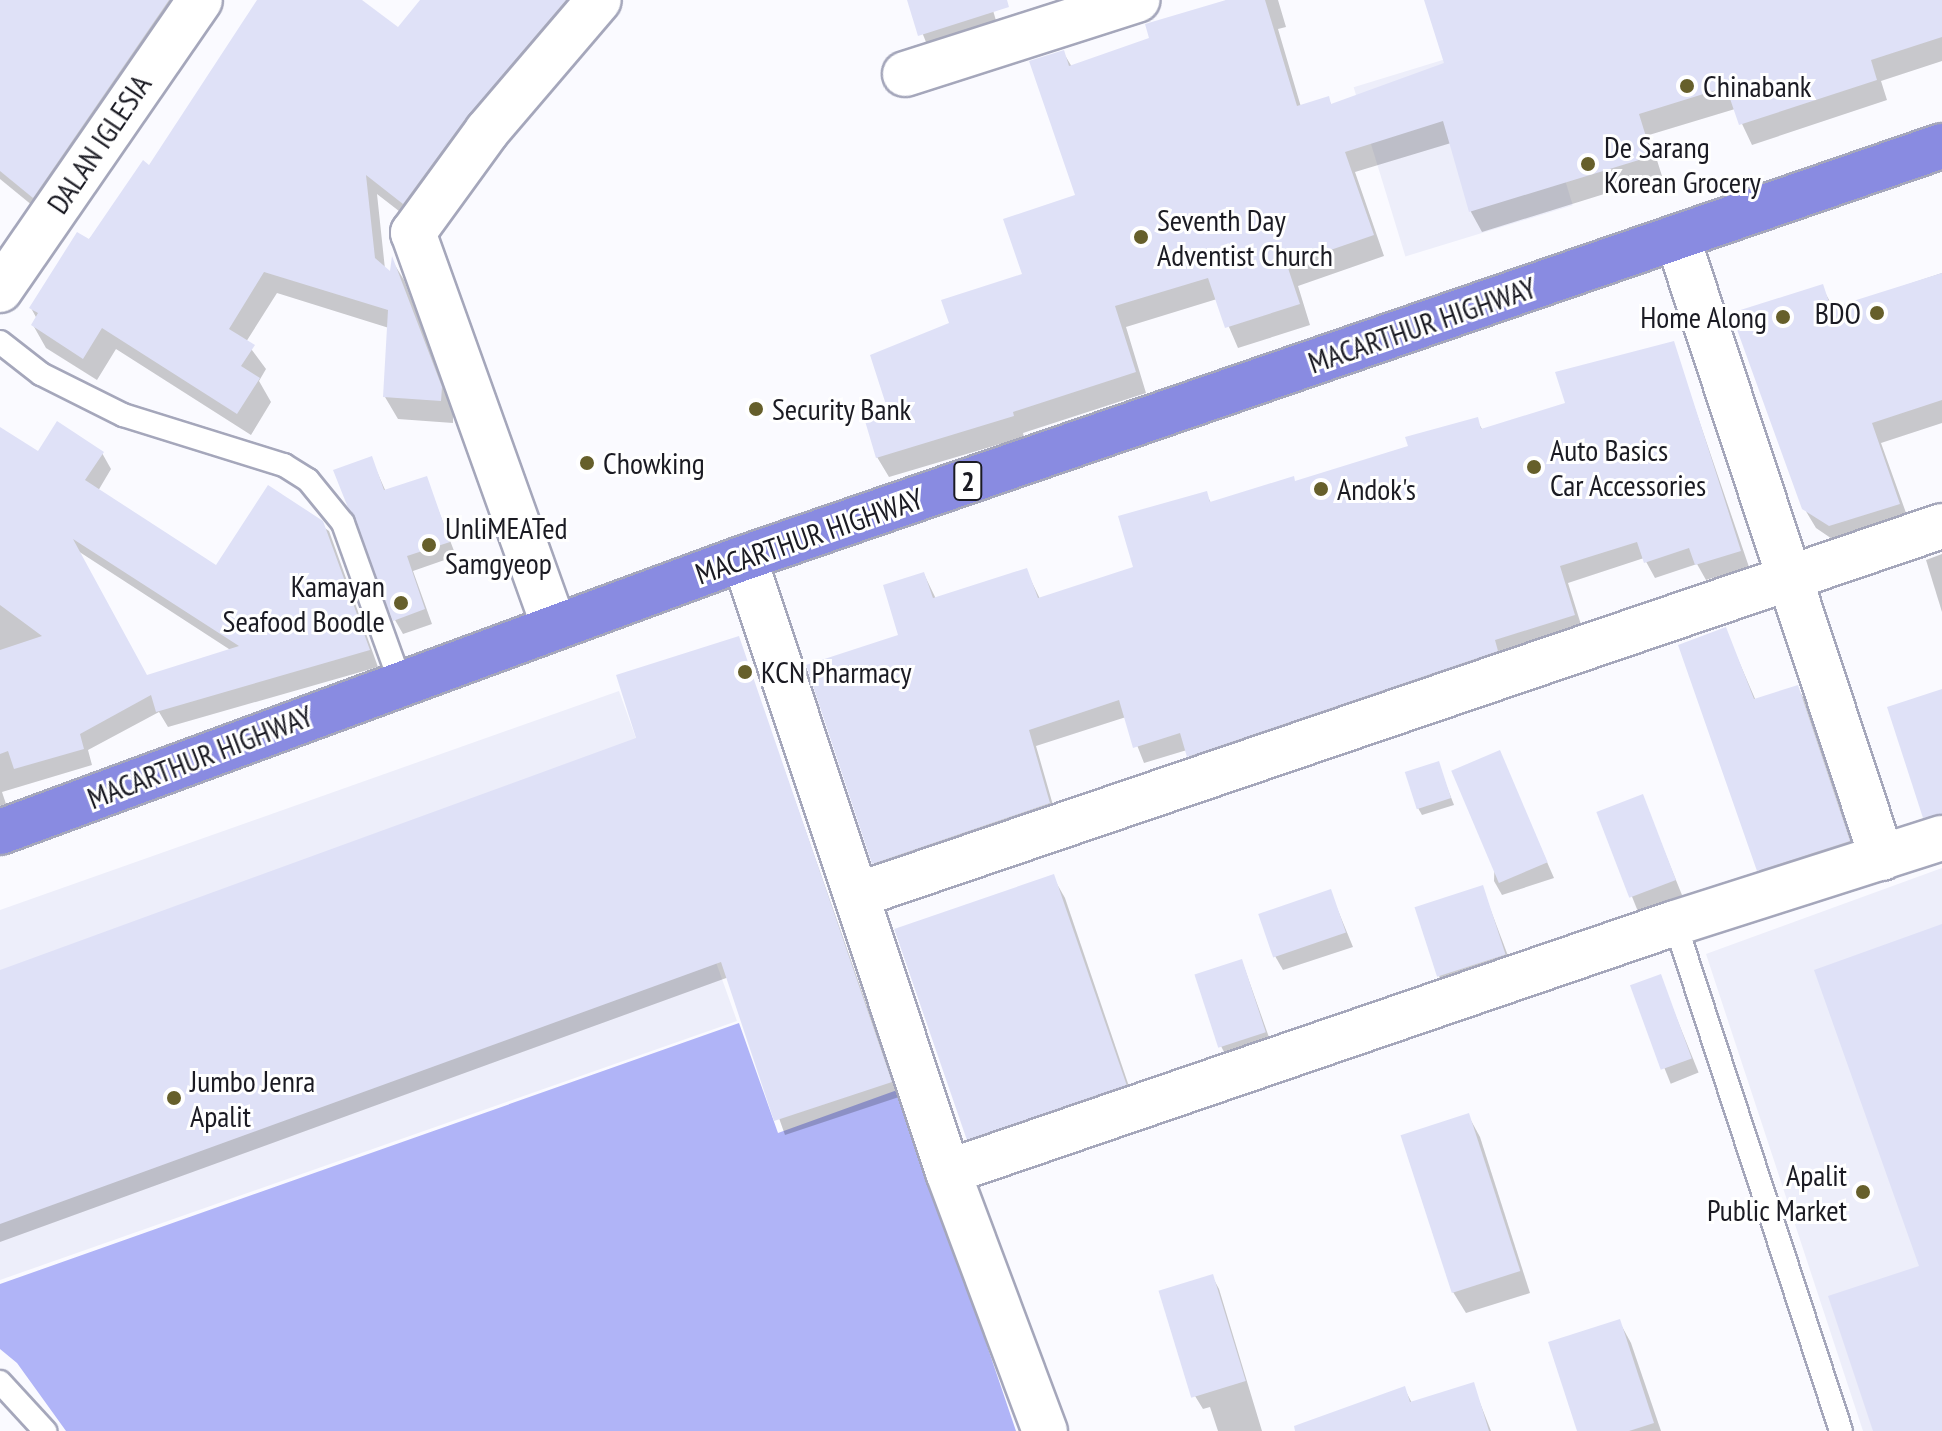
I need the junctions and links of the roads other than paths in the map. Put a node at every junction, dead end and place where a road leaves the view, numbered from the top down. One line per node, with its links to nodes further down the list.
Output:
1 (200, 0): 7 (street, DALAN IGLESIA)
2 (599, 0): 12 (street)
3 (1137, 0): 4 (street)
4 (905, 74)
5 (1942, 146): 6 (highway, MACARTHUR HIGHWAY / 2)
6 (1677, 237): 10 (highway, MACARTHUR HIGHWAY / 2); 11 (street)
7 (0, 290)
8 (0, 342): 13 (lane)
9 (1942, 526): 11 (street)
10 (744, 558): 12 (highway, MACARTHUR HIGHWAY / 2); 17 (street)
11 (1790, 578): 16 (street); 17 (street)
12 (554, 626): 13 (highway, MACARTHUR HIGHWAY / 2)
13 (400, 681): 14 (highway, MACARTHUR HIGHWAY / 2)
14 (0, 832)
15 (1942, 838): 16 (street)
16 (1882, 858): 18 (street)
17 (858, 895): 19 (street)
18 (1675, 923): 19 (street); 23 (lane)
19 (948, 1172): 22 (street)
20 (0, 1382): 21 (lane)
21 (45, 1431)
22 (1045, 1431)
23 (1841, 1431)

